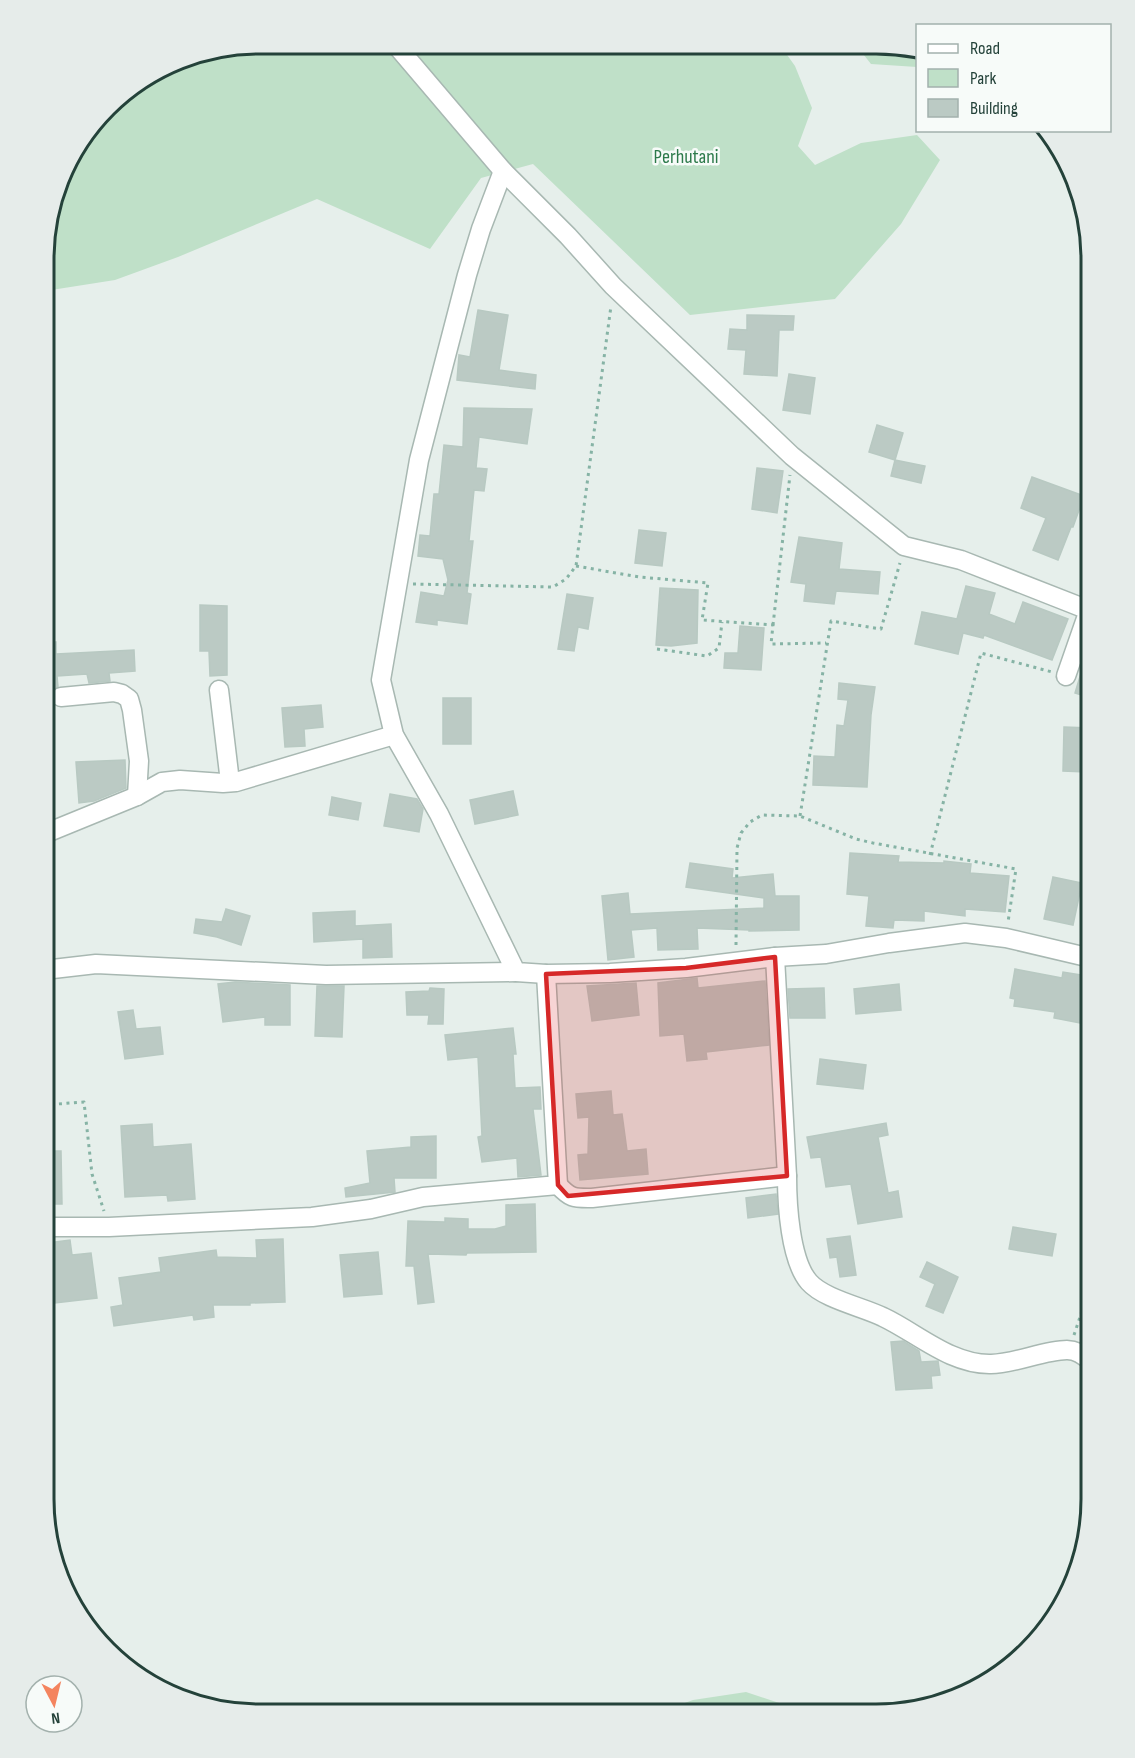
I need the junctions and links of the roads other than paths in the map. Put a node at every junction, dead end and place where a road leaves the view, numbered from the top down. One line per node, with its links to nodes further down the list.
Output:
1 (404, 54): 2 (street)
2 (503, 171): 3 (street); 8 (street)
3 (1081, 607)
4 (1081, 635): 5 (street)
5 (1066, 676)
6 (219, 690): 9 (street)
7 (61, 697): 10 (street)
8 (394, 735): 9 (street); 15 (street)
9 (230, 782): 10 (street)
10 (137, 796): 11 (street)
11 (54, 830)
12 (1081, 956): 13 (street)
13 (775, 957): 16 (street); 17 (street)
14 (54, 969): 15 (street)
15 (516, 972): 16 (street)
16 (546, 974): 18 (street)
17 (787, 1176): 18 (street); 20 (street)
18 (558, 1185): 19 (street)
19 (54, 1227)
20 (1081, 1354)

